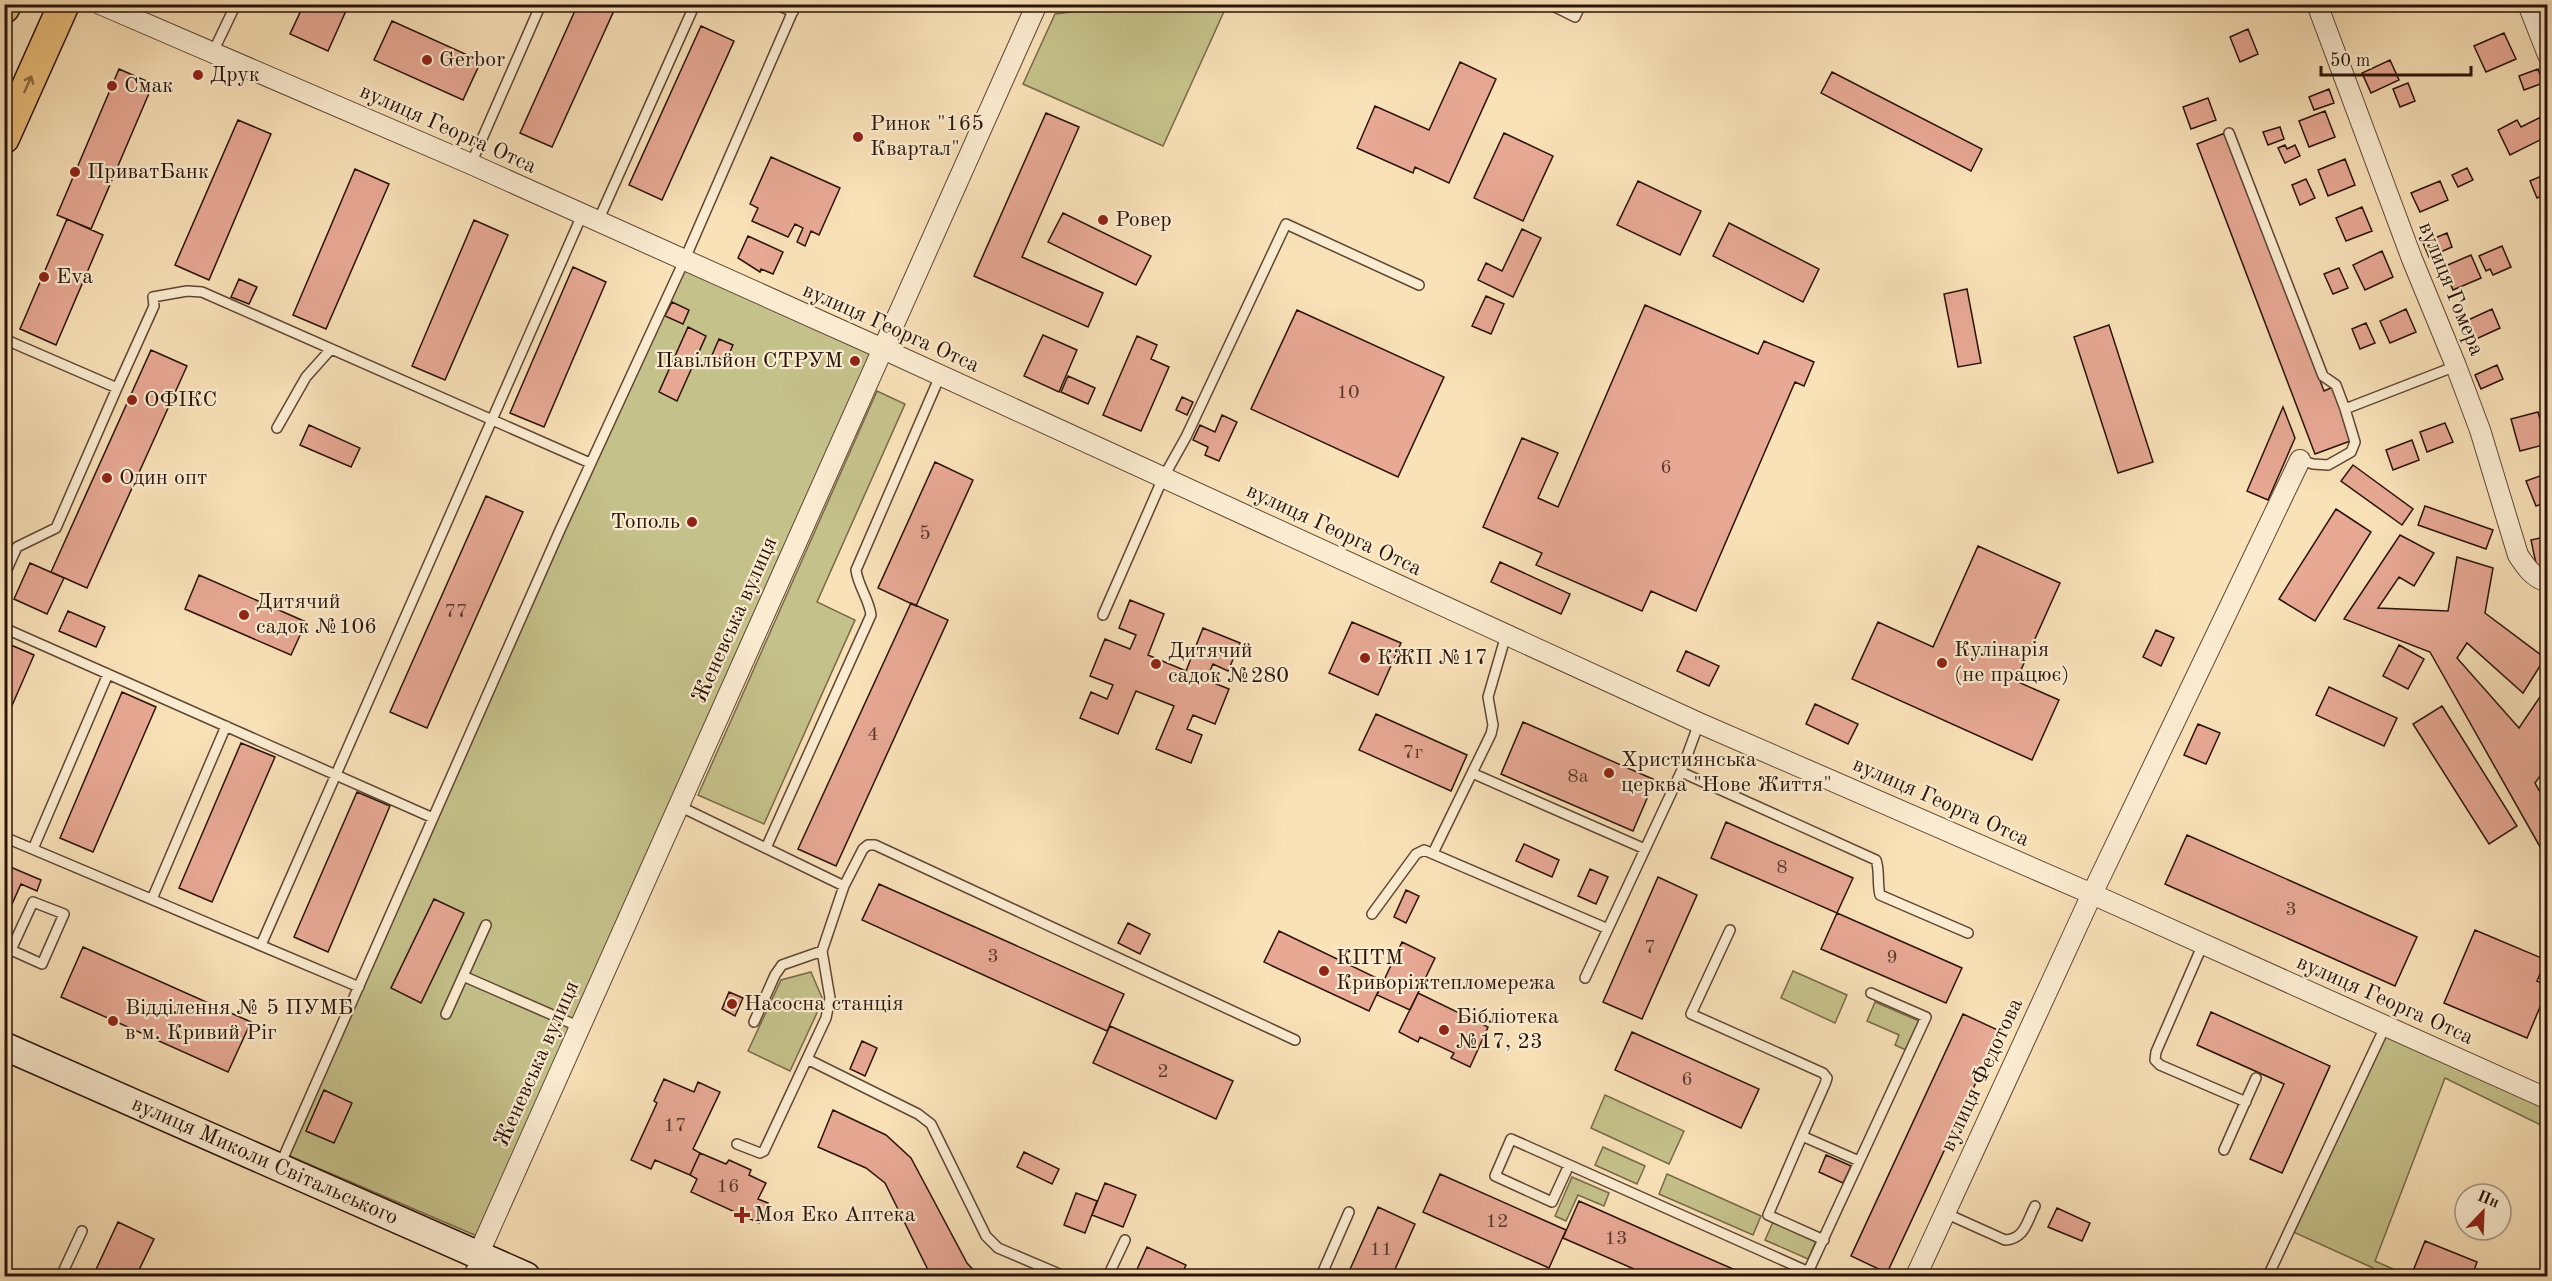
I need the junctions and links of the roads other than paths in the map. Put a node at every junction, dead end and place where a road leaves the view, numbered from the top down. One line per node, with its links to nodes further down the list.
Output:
1 (64, 4): 16 (main road, one-way to 1)
2 (100, 4): 13 (street, вулиця Георга Отса)
3 (236, 4): 13 (lane)
4 (541, 4): 17 (lane)
5 (695, 4): 18 (lane)
6 (776, 4): 12 (lane)
7 (1037, 4): 23 (street, Женевська вулиця)
8 (1549, 4): 9 (lane)
9 (1581, 4)
10 (2317, 4): 24 (street, вулиця Гомера)
11 (2528, 4): 14 (street)
12 (795, 8): 19 (lane)
13 (213, 52): 17 (street, вулиця Георга Отса)
14 (2547, 55)
15 (2229, 133): 27 (lane)
16 (4, 138)
17 (471, 164): 18 (street, вулиця Георга Отса)
18 (590, 219): 19 (street, вулиця Георга Отса); 28 (lane)
19 (684, 261): 23 (street, вулиця Георга Отса); 31 (lane)
20 (1419, 285): 32 (lane)
21 (4, 339): 26 (lane)
22 (331, 349): 26 (lane); 28 (lane); 29 (lane)
23 (883, 349): 25 (street, вулиця Георга Отса); 44 (street, Женевська вулиця)
24 (2456, 366): 27 (lane); 34 (street, вулиця Гомера)
25 (940, 376): 32 (street, вулиця Георга Отса); 47 (lane)
26 (117, 388): 33 (lane)
27 (2345, 409): 30 (lane)
28 (492, 420): 31 (lane); 43 (lane)
29 (277, 428)
30 (2300, 460): 52 (street, вулиця Федотова)
31 (590, 464): 45 (lane)
32 (1163, 478): 35 (lane); 37 (street, вулиця Георга Отса)
33 (4, 576)
34 (2547, 582)
35 (1103, 615)
36 (4, 628): 38 (lane)
37 (1506, 635): 39 (street, вулиця Георга Отса); 42 (lane)
38 (108, 674): 40 (lane); 48 (lane)
39 (1699, 723): 41 (lane); 52 (street, вулиця Георга Отса)
40 (226, 726): 43 (lane); 53 (lane)
41 (1681, 772): 49 (lane); 58 (lane)
42 (1472, 773): 49 (lane); 50 (lane)
43 (336, 775): 45 (lane); 60 (lane)
44 (679, 806): 47 (lane); 69 (street, Женевська вулиця)
45 (434, 818): 65 (lane)
46 (4, 837): 48 (lane)
47 (766, 848): 51 (lane)
48 (33, 849): 53 (lane)
49 (1645, 849): 56 (lane)
50 (1433, 853): 54 (lane); 56 (lane)
51 (844, 886): 61 (lane); 71 (lane)
52 (2092, 894): 59 (street, вулиця Георга Отса); 85 (street, вулиця Федотова)
53 (152, 899): 60 (lane)
54 (1372, 914)
55 (486, 925): 63 (lane)
56 (1608, 929): 64 (lane)
57 (1730, 930): 77 (lane)
58 (1968, 933)
59 (2204, 944): 70 (street, вулиця Георга Отса); 76 (lane)
60 (261, 945): 65 (lane)
61 (822, 951): 68 (lane); 73 (lane)
62 (8, 952): 62 (lane)
63 (463, 976): 67 (lane); 69 (lane)
64 (1585, 978)
65 (359, 987): 82 (lane)
66 (1871, 993): 80 (lane)
67 (446, 1014)
68 (754, 1022)
69 (580, 1027): 89 (street, Женевська вулиця)
70 (2385, 1027): 75 (street, вулиця Георга Отса); 98 (lane)
71 (1295, 1040)
72 (4, 1046): 82 (main road, вулиця Миколи Світальського)
73 (807, 1059): 78 (lane); 93 (lane)
74 (2256, 1078): 76 (lane)
75 (2547, 1099)
76 (2246, 1102): 79 (lane)
77 (1802, 1136): 80 (lane); 88 (lane)
78 (737, 1144)
79 (2224, 1150)
80 (1859, 1161): 88 (lane)
81 (1569, 1165): 81 (lane); 90 (lane)
82 (279, 1167): 89 (main road, вулиця Миколи Світальського)
83 (2035, 1206): 85 (lane)
84 (1349, 1212): 95 (lane)
85 (1945, 1213): 97 (street, вулиця Федотова)
86 (82, 1232): 91 (lane)
87 (1125, 1240): 94 (lane)
88 (1824, 1240): 90 (lane)
89 (473, 1266): 92 (main road, вулиця Миколи Світальського)
90 (1808, 1272): 96 (lane)
91 (61, 1276)
92 (526, 1276)
93 (1064, 1276)
94 (1108, 1276)
95 (1321, 1276)
96 (1818, 1276)
97 (1916, 1276)
98 (2268, 1276)

